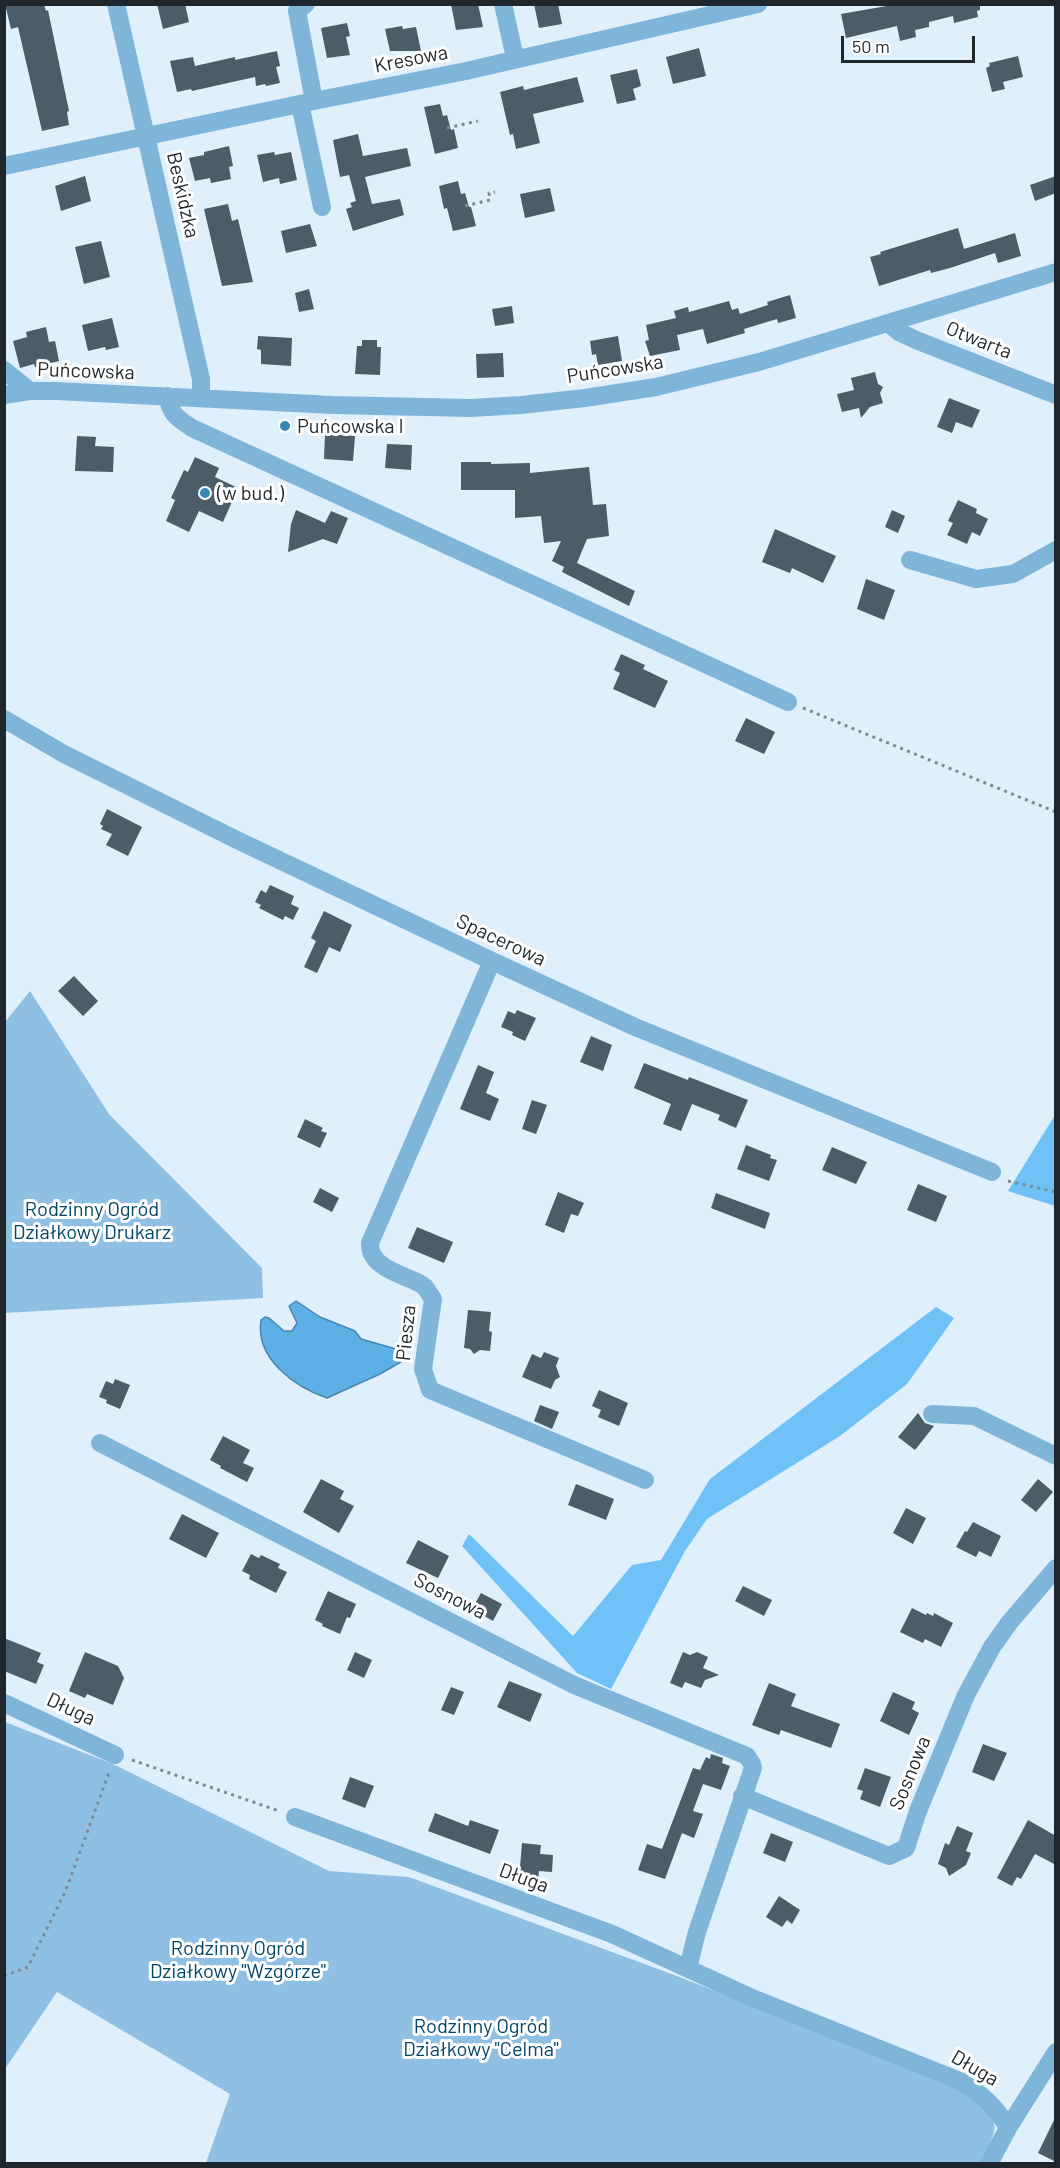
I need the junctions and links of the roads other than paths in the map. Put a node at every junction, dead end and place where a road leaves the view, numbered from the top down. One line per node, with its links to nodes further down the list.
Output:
1 (116, 4): 7 (street, Beskidzka)
2 (306, 4): 6 (street)
3 (503, 4): 5 (street)
4 (758, 4): 5 (street, Kresowa)
5 (515, 58): 6 (street, Kresowa)
6 (307, 102): 7 (street, Kresowa); 9 (street)
7 (147, 137): 8 (street, Kresowa); 17 (street, Beskidzka)
8 (4, 166)
9 (322, 207)
10 (1056, 272): 11 (street, Puńcowska)
11 (888, 323): 14 (street, Otwarta); 17 (street, Puńcowska)
12 (4, 370): 13 (street)
13 (30, 392): 15 (street, Puńcowska); 16 (street, Puńcowska)
14 (1056, 395)
15 (4, 396)
16 (167, 396): 17 (street, Puńcowska); 20 (street)
17 (201, 397)
18 (1056, 550): 19 (street)
19 (910, 560)
20 (788, 702)
21 (4, 719): 22 (street, Spacerowa)
22 (492, 962): 23 (street, Spacerowa); 27 (street, Piesza)
23 (992, 1172)
24 (932, 1414): 26 (street)
25 (100, 1443): 31 (street, Sosnowa)
26 (1056, 1456)
27 (645, 1480)
28 (1056, 1568): 31 (street, Sosnowa)
29 (4, 1702): 30 (street, Długa)
30 (116, 1755)
31 (742, 1796): 33 (street, Sosnowa)
32 (295, 1817): 33 (street, Długa)
33 (688, 1968): 35 (street, Długa)
34 (1056, 2052): 35 (street)
35 (1008, 2128): 36 (street)
36 (989, 2163)

